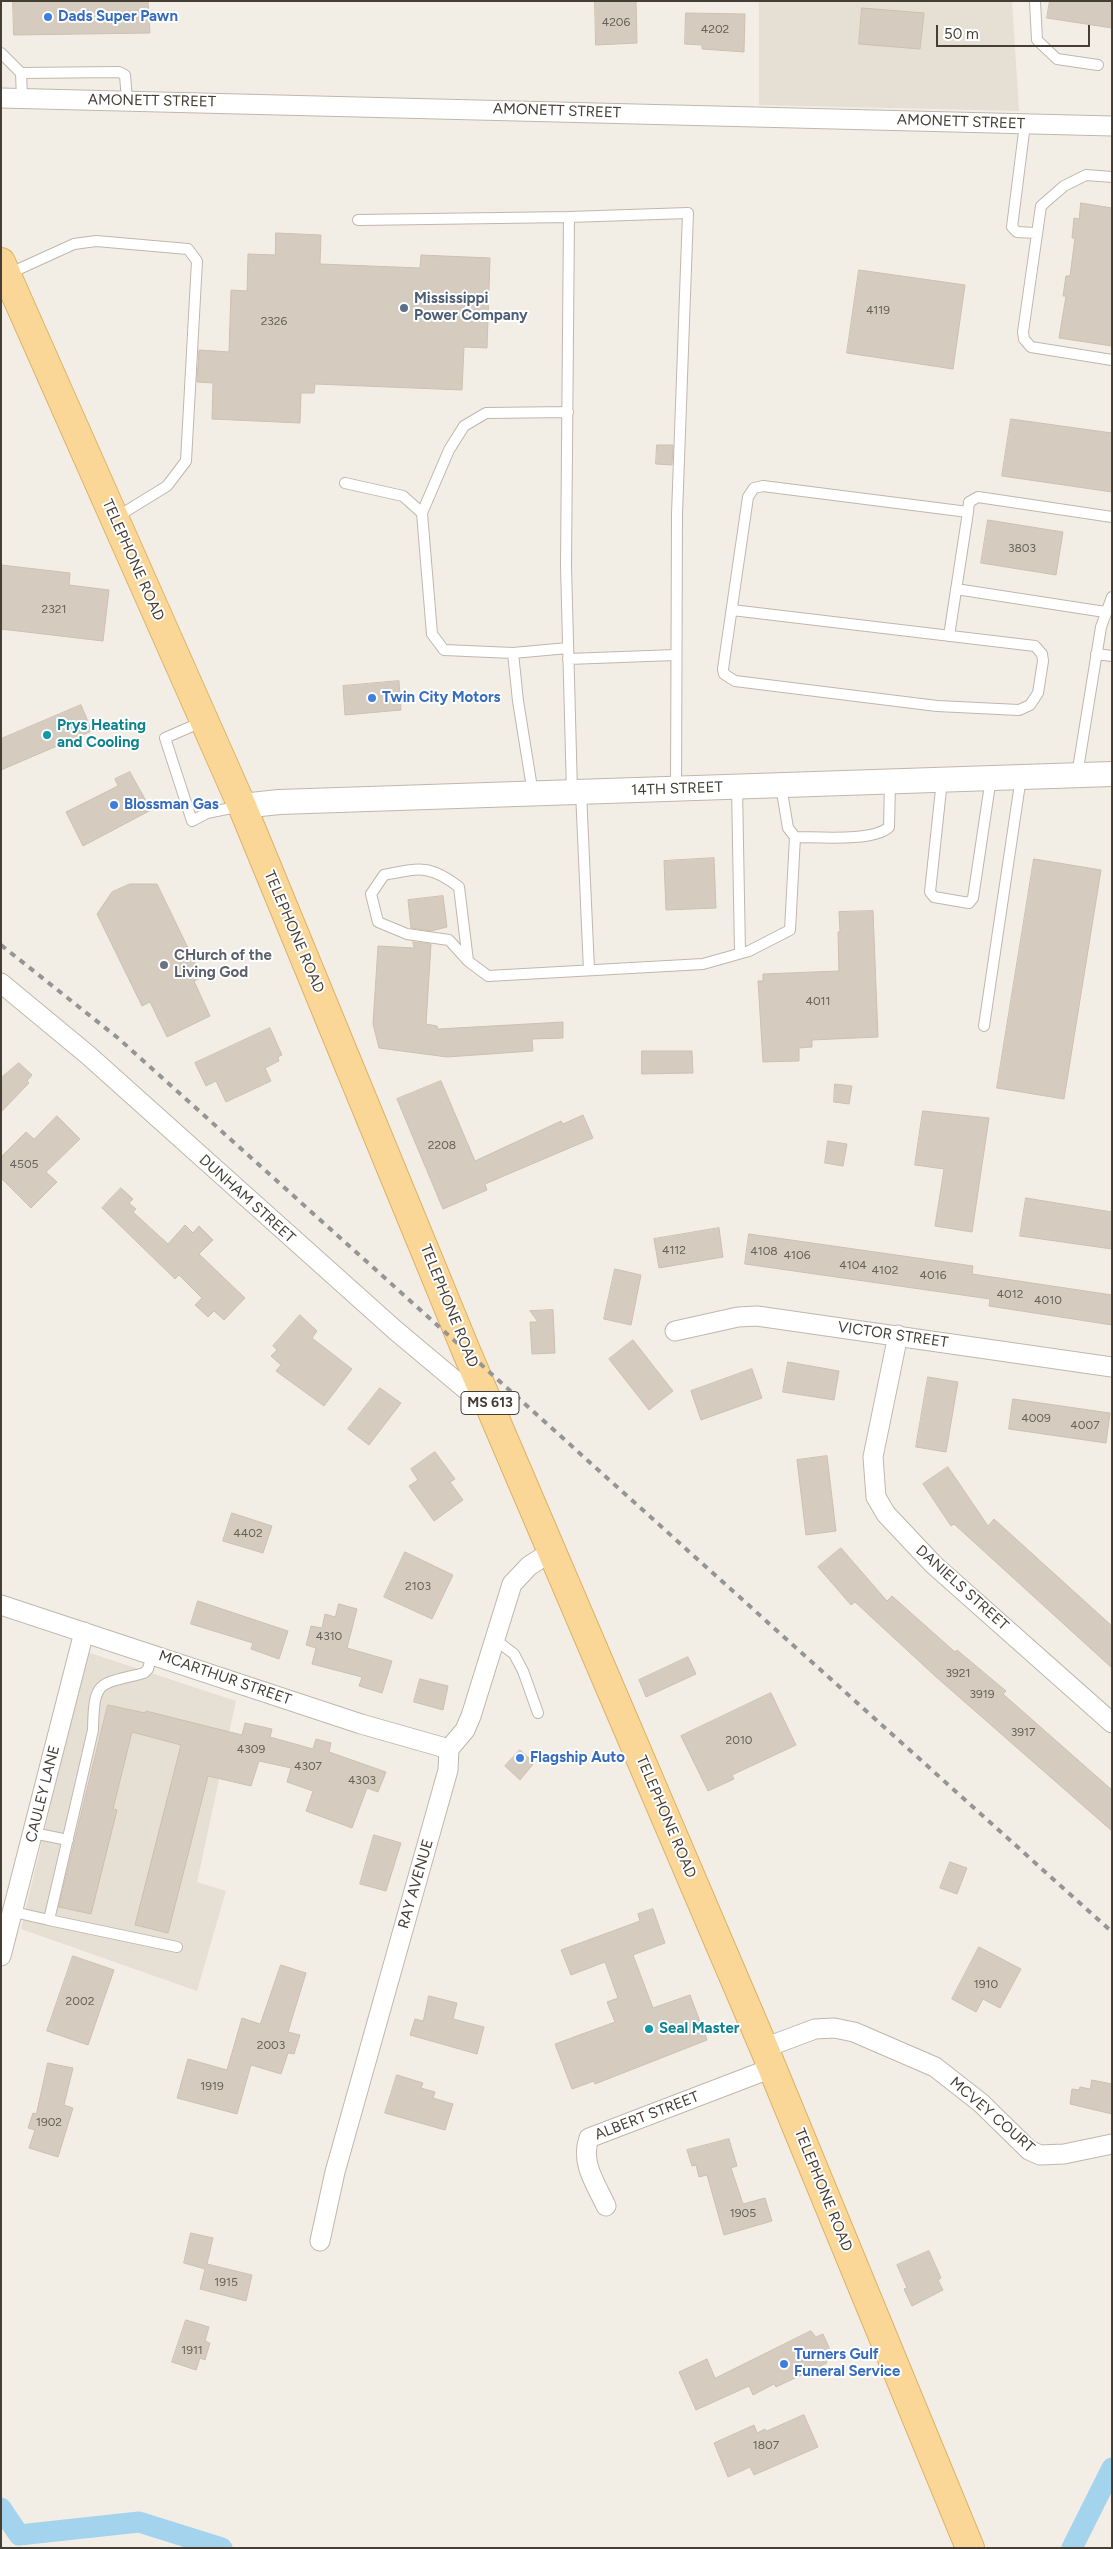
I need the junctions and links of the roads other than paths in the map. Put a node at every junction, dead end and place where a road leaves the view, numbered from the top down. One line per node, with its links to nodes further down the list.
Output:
1 (1035, 1): 3 (lane)
2 (1, 53): 4 (lane)
3 (1098, 65)
4 (21, 73): 6 (lane); 7 (lane)
5 (1, 98): 6 (street, AMONETT STREET)
6 (22, 98): 7 (street, AMONETT STREET)
7 (127, 101): 8 (street, AMONETT STREET)
8 (1025, 124): 9 (street, AMONETT STREET); 13 (lane)
9 (1112, 126)
10 (1112, 177): 13 (lane)
11 (569, 217): 12 (lane); 16 (lane); 30 (lane)
12 (358, 220)
13 (1036, 234): 15 (lane)
14 (4, 268): 21 (main road, TELEPHONE ROAD / MS 613); 21 (lane)
15 (1112, 360)
16 (568, 412): 19 (lane); 27 (lane)
17 (345, 483): 19 (lane)
18 (968, 512): 20 (lane); 22 (lane); 24 (lane)
19 (422, 513): 28 (lane)
20 (1112, 517)
21 (115, 518): 33 (main road, TELEPHONE ROAD / MS 613)
22 (956, 590): 25 (lane); 26 (lane)
23 (1112, 597): 25 (lane)
24 (732, 610): 26 (lane); 26 (lane)
25 (1105, 612): 29 (lane)
26 (949, 636)
27 (568, 648): 28 (lane); 32 (lane)
28 (513, 653): 44 (lane)
29 (1096, 654): 31 (lane); 35 (lane)
30 (675, 655): 32 (lane); 42 (lane)
31 (1112, 656)
32 (568, 659): 43 (lane)
33 (204, 721): 45 (main road, TELEPHONE ROAD / MS 613); 45 (lane)
34 (1112, 774): 35 (street, 14TH STREET)
35 (1077, 775): 36 (street, 14TH STREET)
36 (1022, 777): 37 (street, 14TH STREET); 51 (lane)
37 (990, 778): 38 (street, 14TH STREET); 38 (lane)
38 (942, 780): 39 (street, 14TH STREET)
39 (890, 782): 40 (street, 14TH STREET); 46 (lane)
40 (781, 786): 41 (street, 14TH STREET); 46 (lane)
41 (737, 787): 42 (street, 14TH STREET); 47 (lane)
42 (676, 789): 43 (street, 14TH STREET)
43 (576, 792): 44 (street, 14TH STREET); 49 (lane)
44 (533, 794): 45 (street, 14TH STREET)
45 (242, 806): 55 (main road, TELEPHONE ROAD / MS 613)
46 (796, 837): 47 (lane)
47 (740, 953): 49 (lane)
48 (468, 961): 48 (lane); 49 (lane)
49 (589, 970)
50 (1, 983): 55 (street, DUNHAM STREET)
51 (984, 1026)
52 (675, 1331): 53 (street, VICTOR STREET)
53 (898, 1335): 54 (street, VICTOR STREET); 62 (street, DANIELS STREET)
54 (1112, 1367)
55 (494, 1413): 56 (main road, TELEPHONE ROAD / MS 613)
56 (552, 1551): 59 (street); 70 (main road, TELEPHONE ROAD / MS 613)
57 (1, 1605): 58 (street, MCARTHUR STREET)
58 (84, 1632): 60 (street, MCARTHUR STREET); 64 (street, CAULEY LANE)
59 (493, 1638): 61 (lane); 63 (street)
60 (152, 1654): 63 (street, MCARTHUR STREET); 65 (lane)
61 (538, 1713)
62 (1112, 1722)
63 (450, 1749): 73 (street, RAY AVENUE)
64 (33, 1833): 65 (lane); 66 (street, CAULEY LANE)
65 (68, 1840): 67 (lane)
66 (14, 1912): 67 (lane); 69 (street, CAULEY LANE)
67 (49, 1920): 68 (lane)
68 (177, 1947)
69 (1, 1956)
70 (768, 2058): 71 (street, MCVEY COURT); 72 (street, ALBERT STREET); 74 (main road, TELEPHONE ROAD / MS 613)
71 (1112, 2144)
72 (606, 2206)
73 (320, 2241)
74 (970, 2548)

